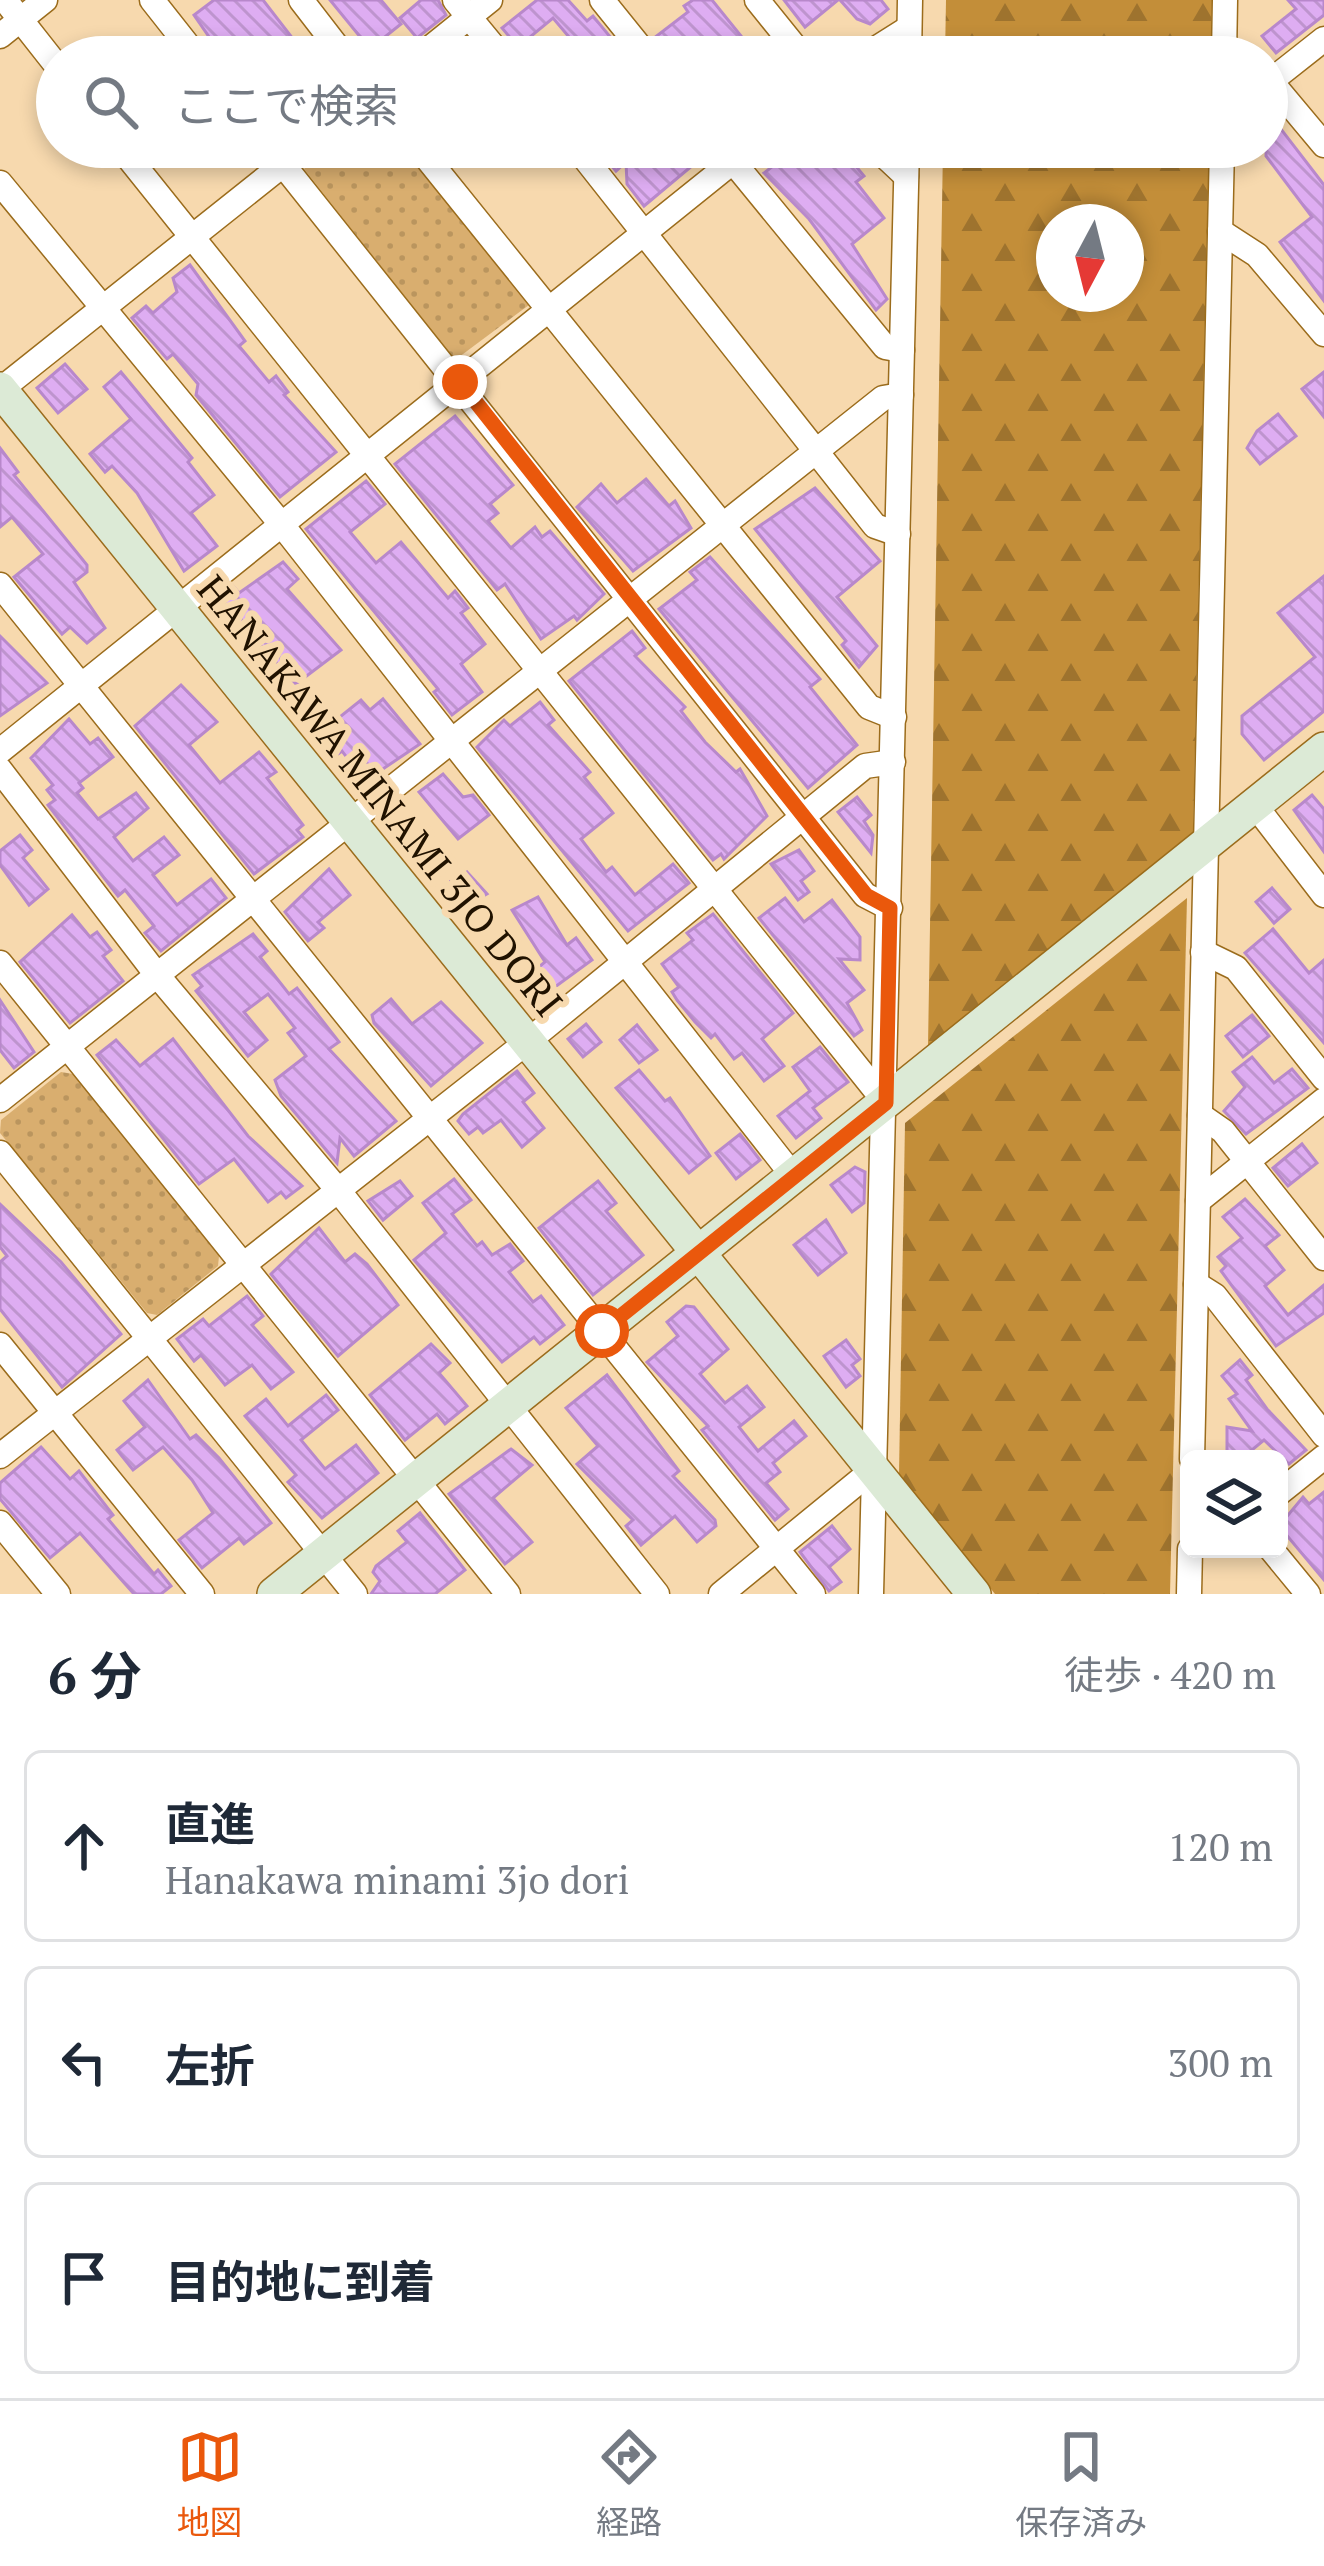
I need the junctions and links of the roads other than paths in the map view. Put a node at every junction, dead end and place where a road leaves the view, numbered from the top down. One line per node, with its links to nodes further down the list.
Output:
1 (45, 0): 10 (street)
2 (152, 0): 13 (street)
3 (301, 0): 14 (street)
4 (490, 0): 9 (street)
5 (602, 0): 17 (street)
6 (757, 0): 18 (street)
7 (910, 0): 11 (street)
8 (1225, 0): 21 (street)
9 (462, 9): 15 (street); 16 (street)
10 (13, 10): 12 (street); 23 (street)
11 (909, 28): 19 (street); 20 (street)
12 (0, 36)
13 (180, 36)
14 (329, 36)
15 (438, 36)
16 (484, 36)
17 (631, 36)
18 (786, 36)
19 (896, 36)
20 (909, 36)
21 (1224, 36)
22 (1324, 38): 24 (street)
23 (36, 39)
24 (1288, 66)
25 (1288, 104): 26 (street)
26 (1324, 145)
27 (136, 168): 41 (street)
28 (263, 168): 41 (street)
29 (286, 168): 46 (street)
30 (435, 168): 42 (street)
31 (593, 168): 39 (street)
32 (717, 168): 39 (street)
33 (747, 168): 45 (street)
34 (897, 168): 37 (street)
35 (906, 168): 37 (street)
36 (1222, 168): 40 (street)
37 (906, 176): 45 (street)
38 (0, 183): 43 (street)
39 (646, 232): 42 (street); 49 (street)
40 (1220, 232): 44 (street); 68 (street)
41 (190, 238): 43 (street); 50 (street)
42 (551, 308): 46 (street); 52 (street)
43 (102, 309): 47 (street); 51 (street)
44 (1324, 334)
45 (902, 350): 48 (street)
46 (460, 382): 50 (street); 55 (street)
47 (0, 389): 56 (street, HANAKAWA MINAMI 3JO DORI)
48 (902, 395): 49 (street); 53 (street)
49 (817, 451): 52 (street); 53 (street)
50 (369, 455): 51 (street); 57 (street)
51 (282, 525): 56 (street); 60 (street)
52 (723, 525): 55 (street); 59 (street)
53 (898, 534): 59 (street)
54 (0, 585): 58 (street)
55 (633, 597): 57 (street); 66 (street)
56 (178, 609): 58 (street); 67 (street, HANAKAWA MINAMI 3JO DORI)
57 (541, 670): 60 (street); 69 (street)
58 (81, 686): 62 (street); 71 (street)
59 (894, 717): 63 (street)
60 (452, 741): 67 (street); 74 (street)
61 (1324, 749): 65 (street)
62 (0, 751)
63 (893, 762): 66 (street); 72 (street)
64 (0, 770): 76 (street)
65 (1254, 804): 68 (street); 70 (street)
66 (805, 815): 69 (street); 72 (street)
67 (350, 822): 71 (street); 77 (street, HANAKAWA MINAMI 3JO DORI)
68 (1206, 843): 73 (street); 82 (street)
69 (716, 888): 74 (street); 82 (street)
70 (1324, 895)
71 (253, 899): 76 (street); 84 (street)
72 (890, 908): 82 (street)
73 (1204, 952): 79 (street); 83 (street)
74 (626, 962): 77 (street); 87 (street)
75 (0, 963): 78 (street)
76 (158, 975): 78 (street); 88 (street)
77 (527, 1042): 84 (street); 90 (street, HANAKAWA MINAMI 3JO DORI)
78 (66, 1048): 80 (street); 92 (street)
79 (1324, 1078)
80 (0, 1100)
81 (1324, 1100): 86 (street)
82 (886, 1103): 87 (street); 103 (street)
83 (1200, 1115): 86 (street); 89 (street)
84 (430, 1118): 88 (street); 94 (street)
85 (0, 1153): 95 (street)
86 (1247, 1161): 89 (street); 91 (street)
87 (794, 1177): 90 (street)
88 (338, 1190): 92 (street); 97 (street)
89 (1198, 1201): 93 (street)
90 (698, 1254): 94 (street); 103 (street, HANAKAWA MINAMI 3JO DORI)
91 (1324, 1258)
92 (243, 1265): 95 (street); 104 (street)
93 (1196, 1284): 99 (street); 100 (street)
94 (602, 1331): 97 (street); 107 (street)
95 (148, 1340): 98 (street); 108 (street)
96 (0, 1345): 98 (street)
97 (508, 1407): 104 (street); 116 (street)
98 (54, 1414): 101 (street); 112 (street)
99 (1324, 1435)
100 (1192, 1450)
101 (0, 1456)
102 (1324, 1457): 105 (street)
103 (874, 1469): 107 (street); 119 (street); 120 (street, HANAKAWA MINAMI 3JO DORI)
104 (414, 1482): 108 (street); 115 (street)
105 (1288, 1485)
106 (0, 1523): 111 (street)
107 (777, 1549): 117 (street); 118 (street)
108 (323, 1555): 113 (street); 114 (street)
109 (1195, 1558): 121 (street)
110 (1278, 1558): 122 (street)
111 (58, 1594)
112 (202, 1594)
113 (274, 1594)
114 (355, 1594)
115 (508, 1594)
116 (657, 1594)
117 (721, 1594)
118 (813, 1594)
119 (872, 1594)
120 (974, 1594)
121 (1189, 1594)
122 (1308, 1594)

